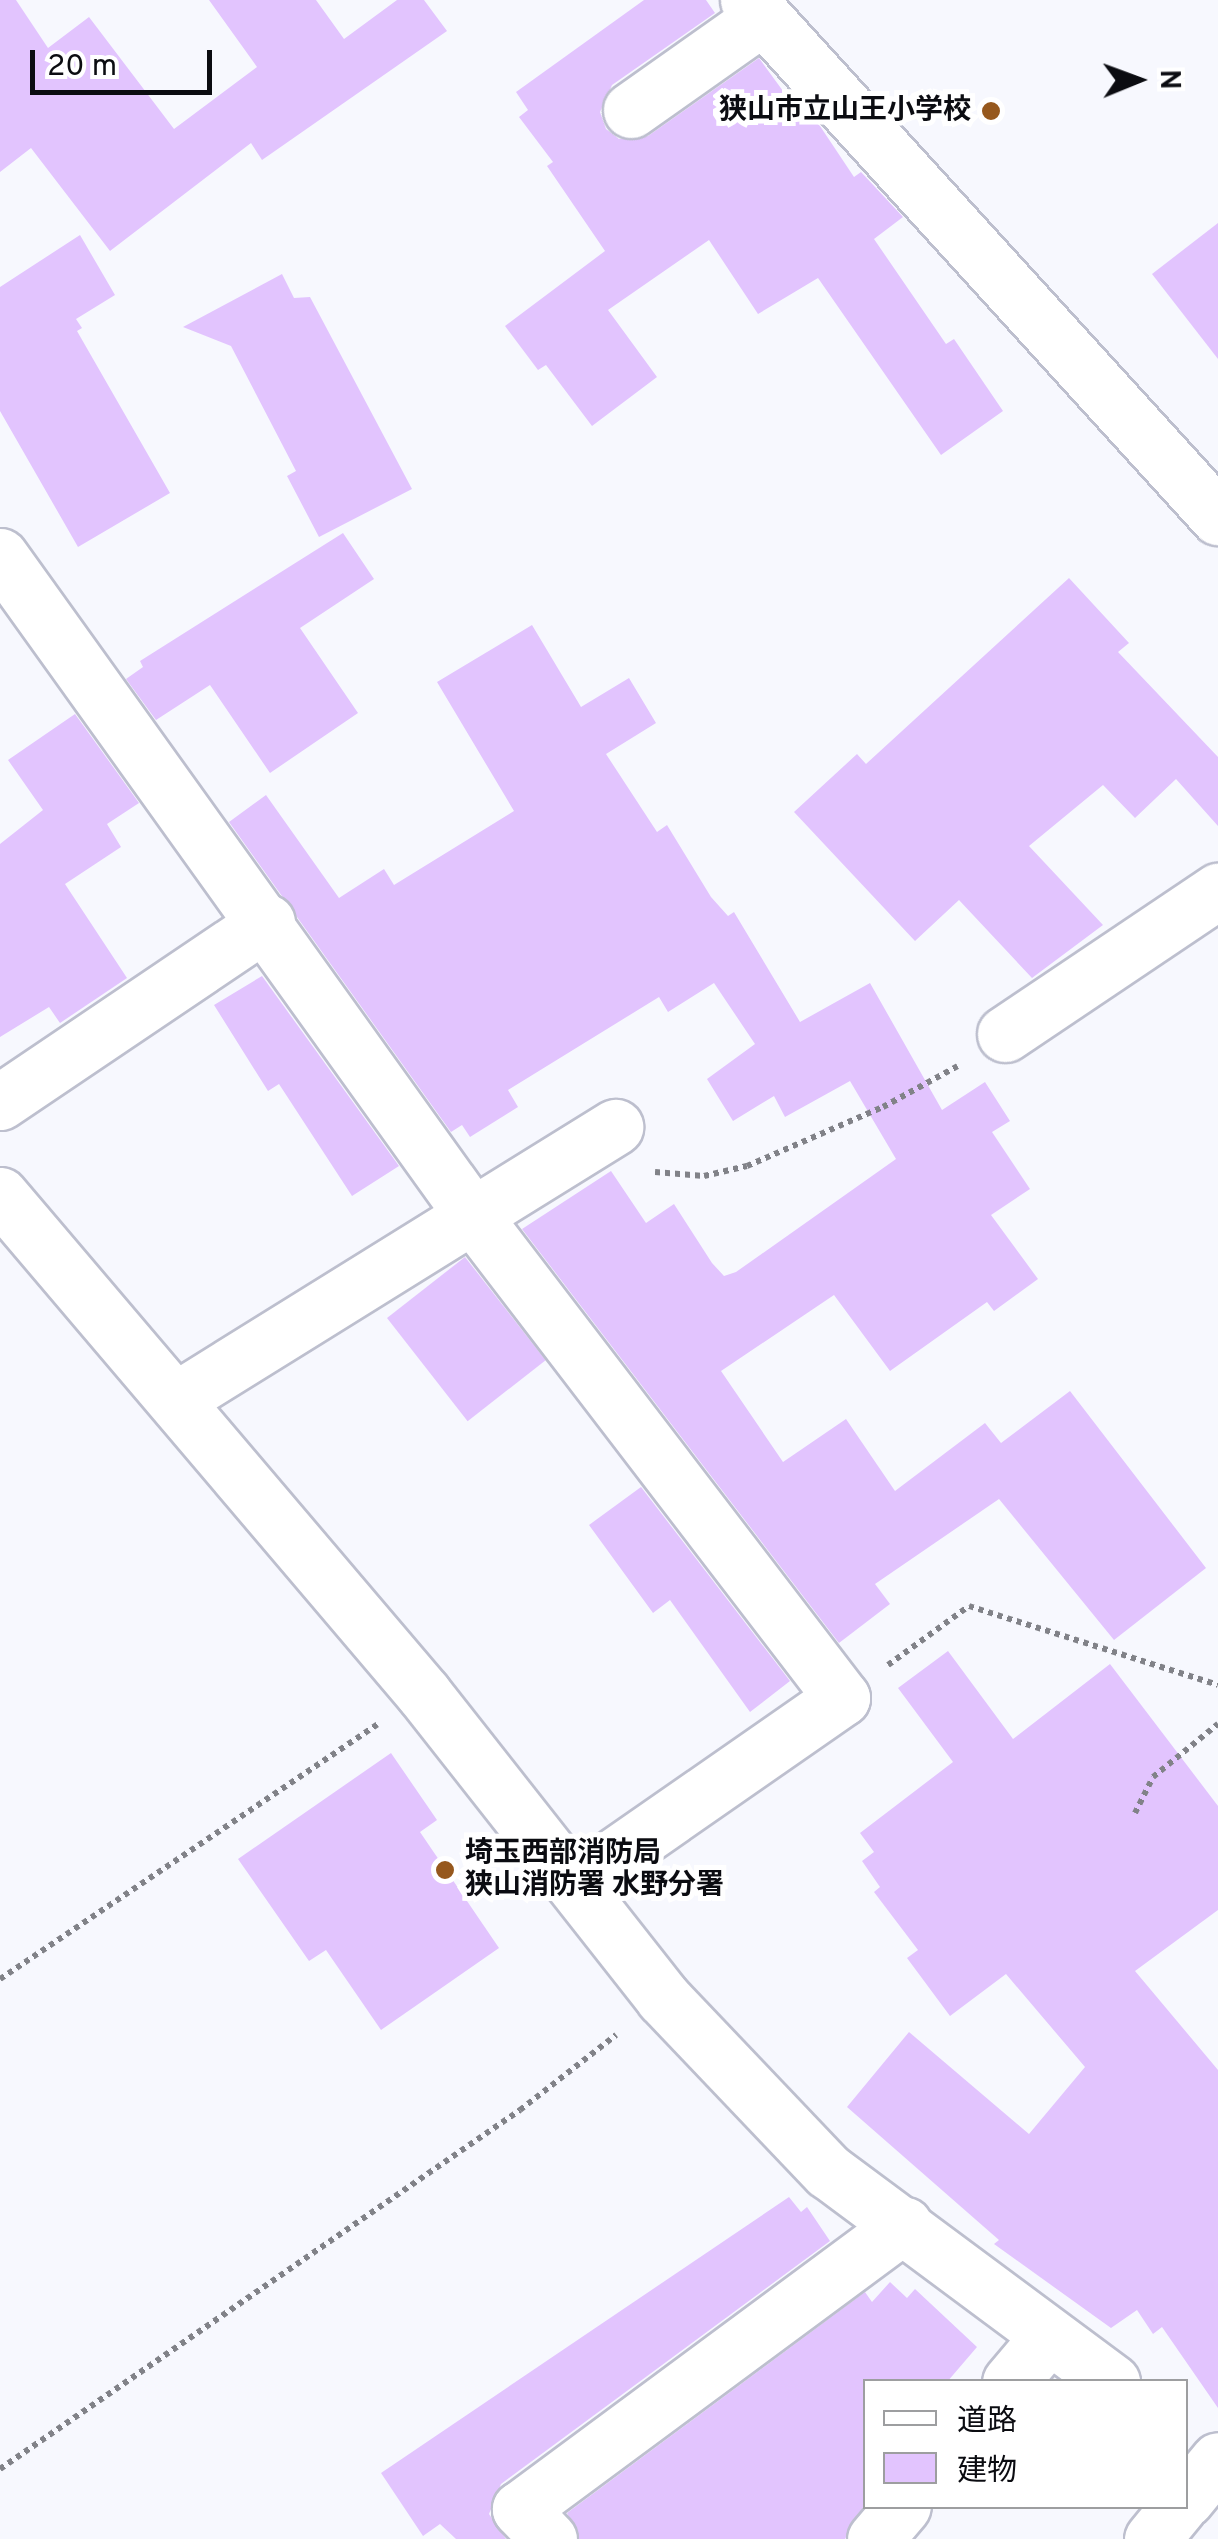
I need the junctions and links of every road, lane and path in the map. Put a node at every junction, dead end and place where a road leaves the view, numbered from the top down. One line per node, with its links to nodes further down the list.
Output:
1 (755, 9): 2 (street); 3 (street)
2 (632, 110)
3 (1218, 517)
4 (0, 556): 6 (street)
5 (1218, 891): 7 (street)
6 (266, 922): 8 (street); 11 (street)
7 (1005, 1034): 9 (path)
8 (0, 1102)
9 (614, 1126): 11 (street)
10 (0, 1195): 12 (street)
11 (474, 1216): 12 (street); 15 (street)
12 (177, 1399): 14 (street)
13 (1218, 1686): 15 (path)
14 (424, 1694): 18 (street); 19 (path)
15 (842, 1698): 18 (street)
16 (1218, 1724): 17 (path)
17 (1135, 1814)
18 (577, 1882): 20 (street)
19 (0, 1979)
20 (663, 1998): 21 (street); 27 (path)
21 (904, 2225): 22 (street); 31 (street)
22 (1047, 2338): 23 (street); 24 (street)
23 (1013, 2379)
24 (1108, 2379)
25 (1188, 2433): 26 (street)
26 (1218, 2456): 28 (street)
27 (0, 2469)
28 (1188, 2496)
29 (900, 2509): 32 (street)
30 (1177, 2509): 33 (street)
31 (549, 2539)
32 (875, 2539)
33 (1152, 2539)

